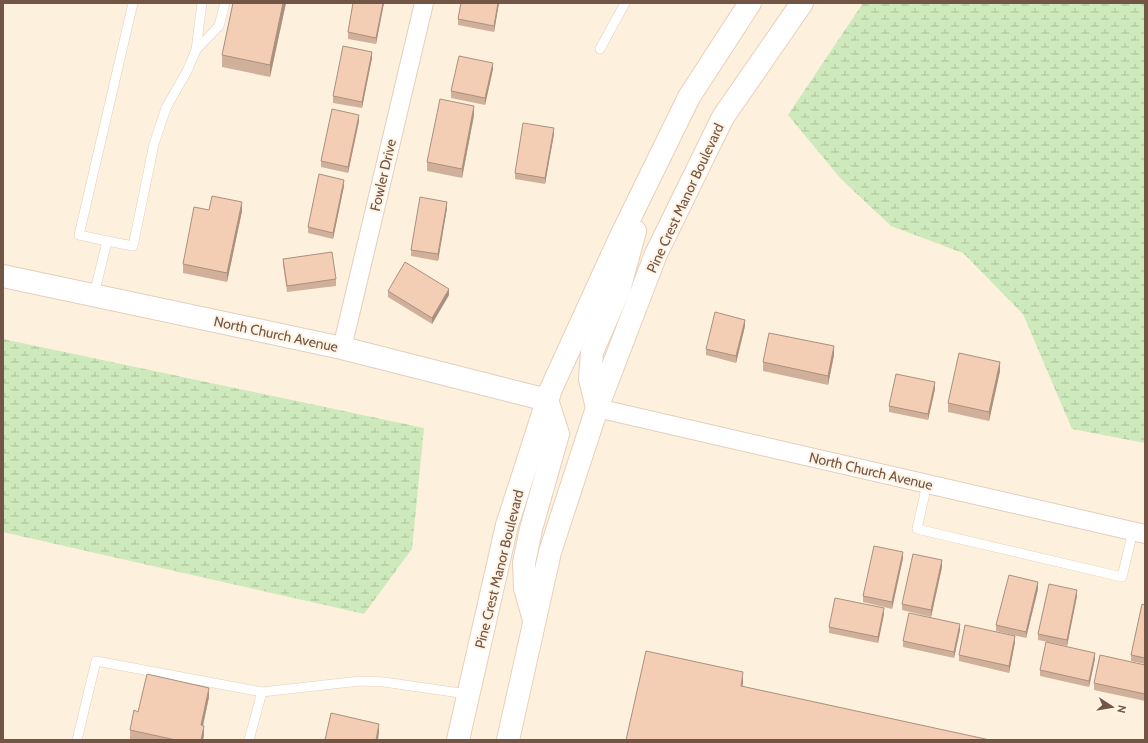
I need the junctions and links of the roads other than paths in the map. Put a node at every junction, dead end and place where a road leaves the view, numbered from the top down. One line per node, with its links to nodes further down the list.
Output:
1 (133, 3): 11 (lane)
2 (202, 3): 9 (lane)
3 (226, 3): 9 (lane)
4 (424, 3): 14 (street, Fowler Drive)
5 (625, 3): 8 (lane)
6 (750, 3): 10 (main road, Pine Crest Manor Boulevard)
7 (802, 3): 16 (main road, Pine Crest Manor Boulevard)
8 (600, 49)
9 (196, 50): 11 (lane)
10 (644, 189): 15 (main road, Pine Crest Manor Boulevard); 16 (main road, Pine Crest Manor Boulevard)
11 (108, 241): 13 (lane)
12 (3, 276): 13 (main road, North Church Avenue)
13 (94, 295): 14 (main road, North Church Avenue)
14 (342, 348): 15 (main road, North Church Avenue)
15 (547, 400): 19 (main road, Pine Crest Manor Boulevard); 21 (main road, Pine Crest Manor Boulevard)
16 (597, 408): 17 (street, North Church Avenue); 19 (main road, Pine Crest Manor Boulevard)
17 (927, 484): 18 (street, North Church Avenue); 18 (lane)
18 (1139, 532)
19 (535, 621): 25 (main road, Pine Crest Manor Boulevard)
20 (262, 692): 21 (lane); 22 (lane); 23 (lane)
21 (467, 694): 24 (main road, Pine Crest Manor Boulevard)
22 (77, 740)
23 (249, 740)
24 (458, 740)
25 (508, 740)

